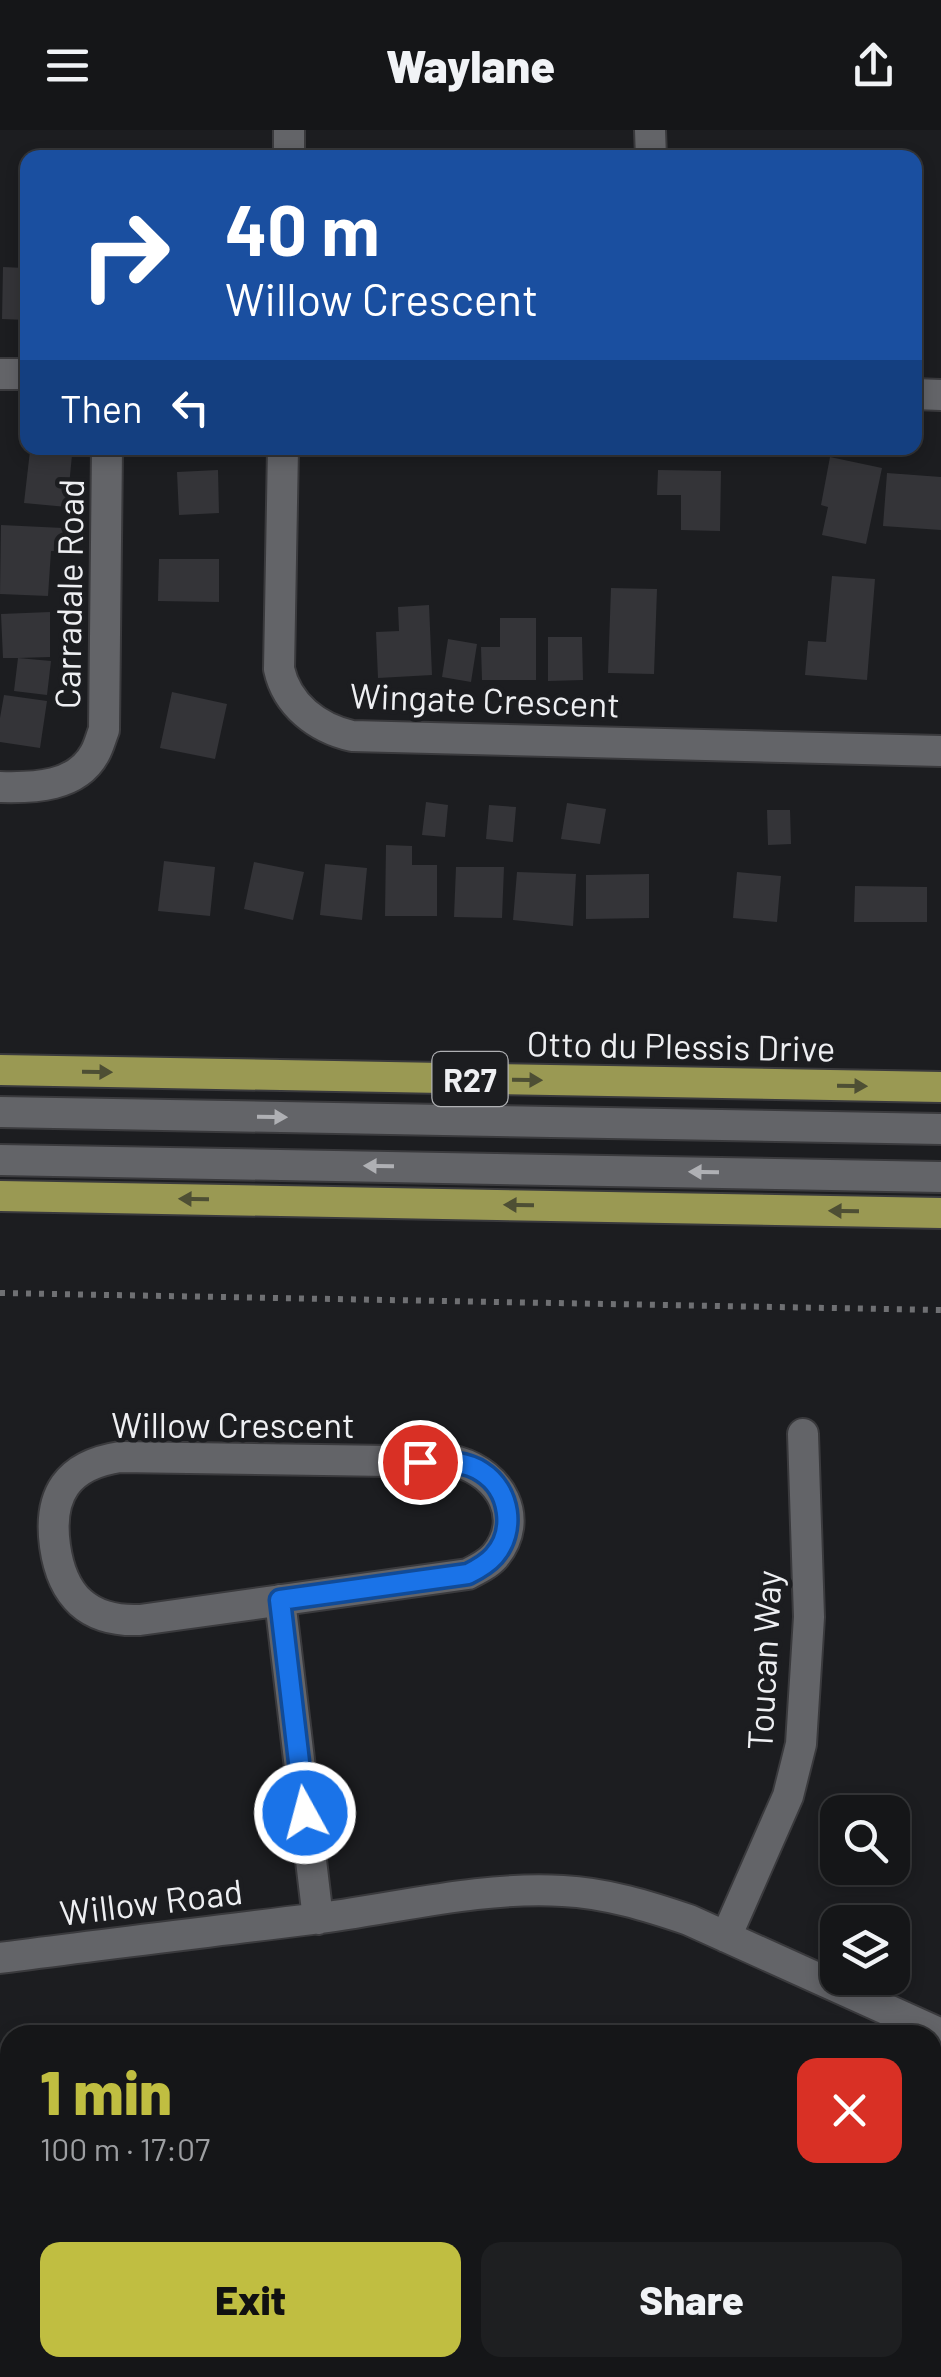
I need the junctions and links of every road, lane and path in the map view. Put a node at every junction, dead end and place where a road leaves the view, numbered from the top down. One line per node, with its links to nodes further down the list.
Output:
1 (108, 455): 4 (street, Carradale Road)
2 (284, 455): 3 (street, Wingate Crescent)
3 (941, 751)
4 (0, 787)
5 (0, 1070): 6 (main road, Otto du Plessis Drive / R27, one-way to 6)
6 (941, 1088)
7 (0, 1112): 8 (street, one-way to 8)
8 (941, 1128)
9 (0, 1160): 10 (street, one-way to 9)
10 (941, 1177)
11 (0, 1196): 12 (main road, one-way to 11)
12 (941, 1213)
13 (0, 1294): 14 (path)
14 (941, 1310)
15 (803, 1434): 18 (street, Toucan Way)
16 (280, 1600): 16 (street, Willow Crescent); 17 (street)
17 (318, 1919): 18 (street, Willow Road); 19 (street, Willow Road)
18 (726, 1937): 20 (street, Willow Road)
19 (0, 1958)
20 (921, 2025)

